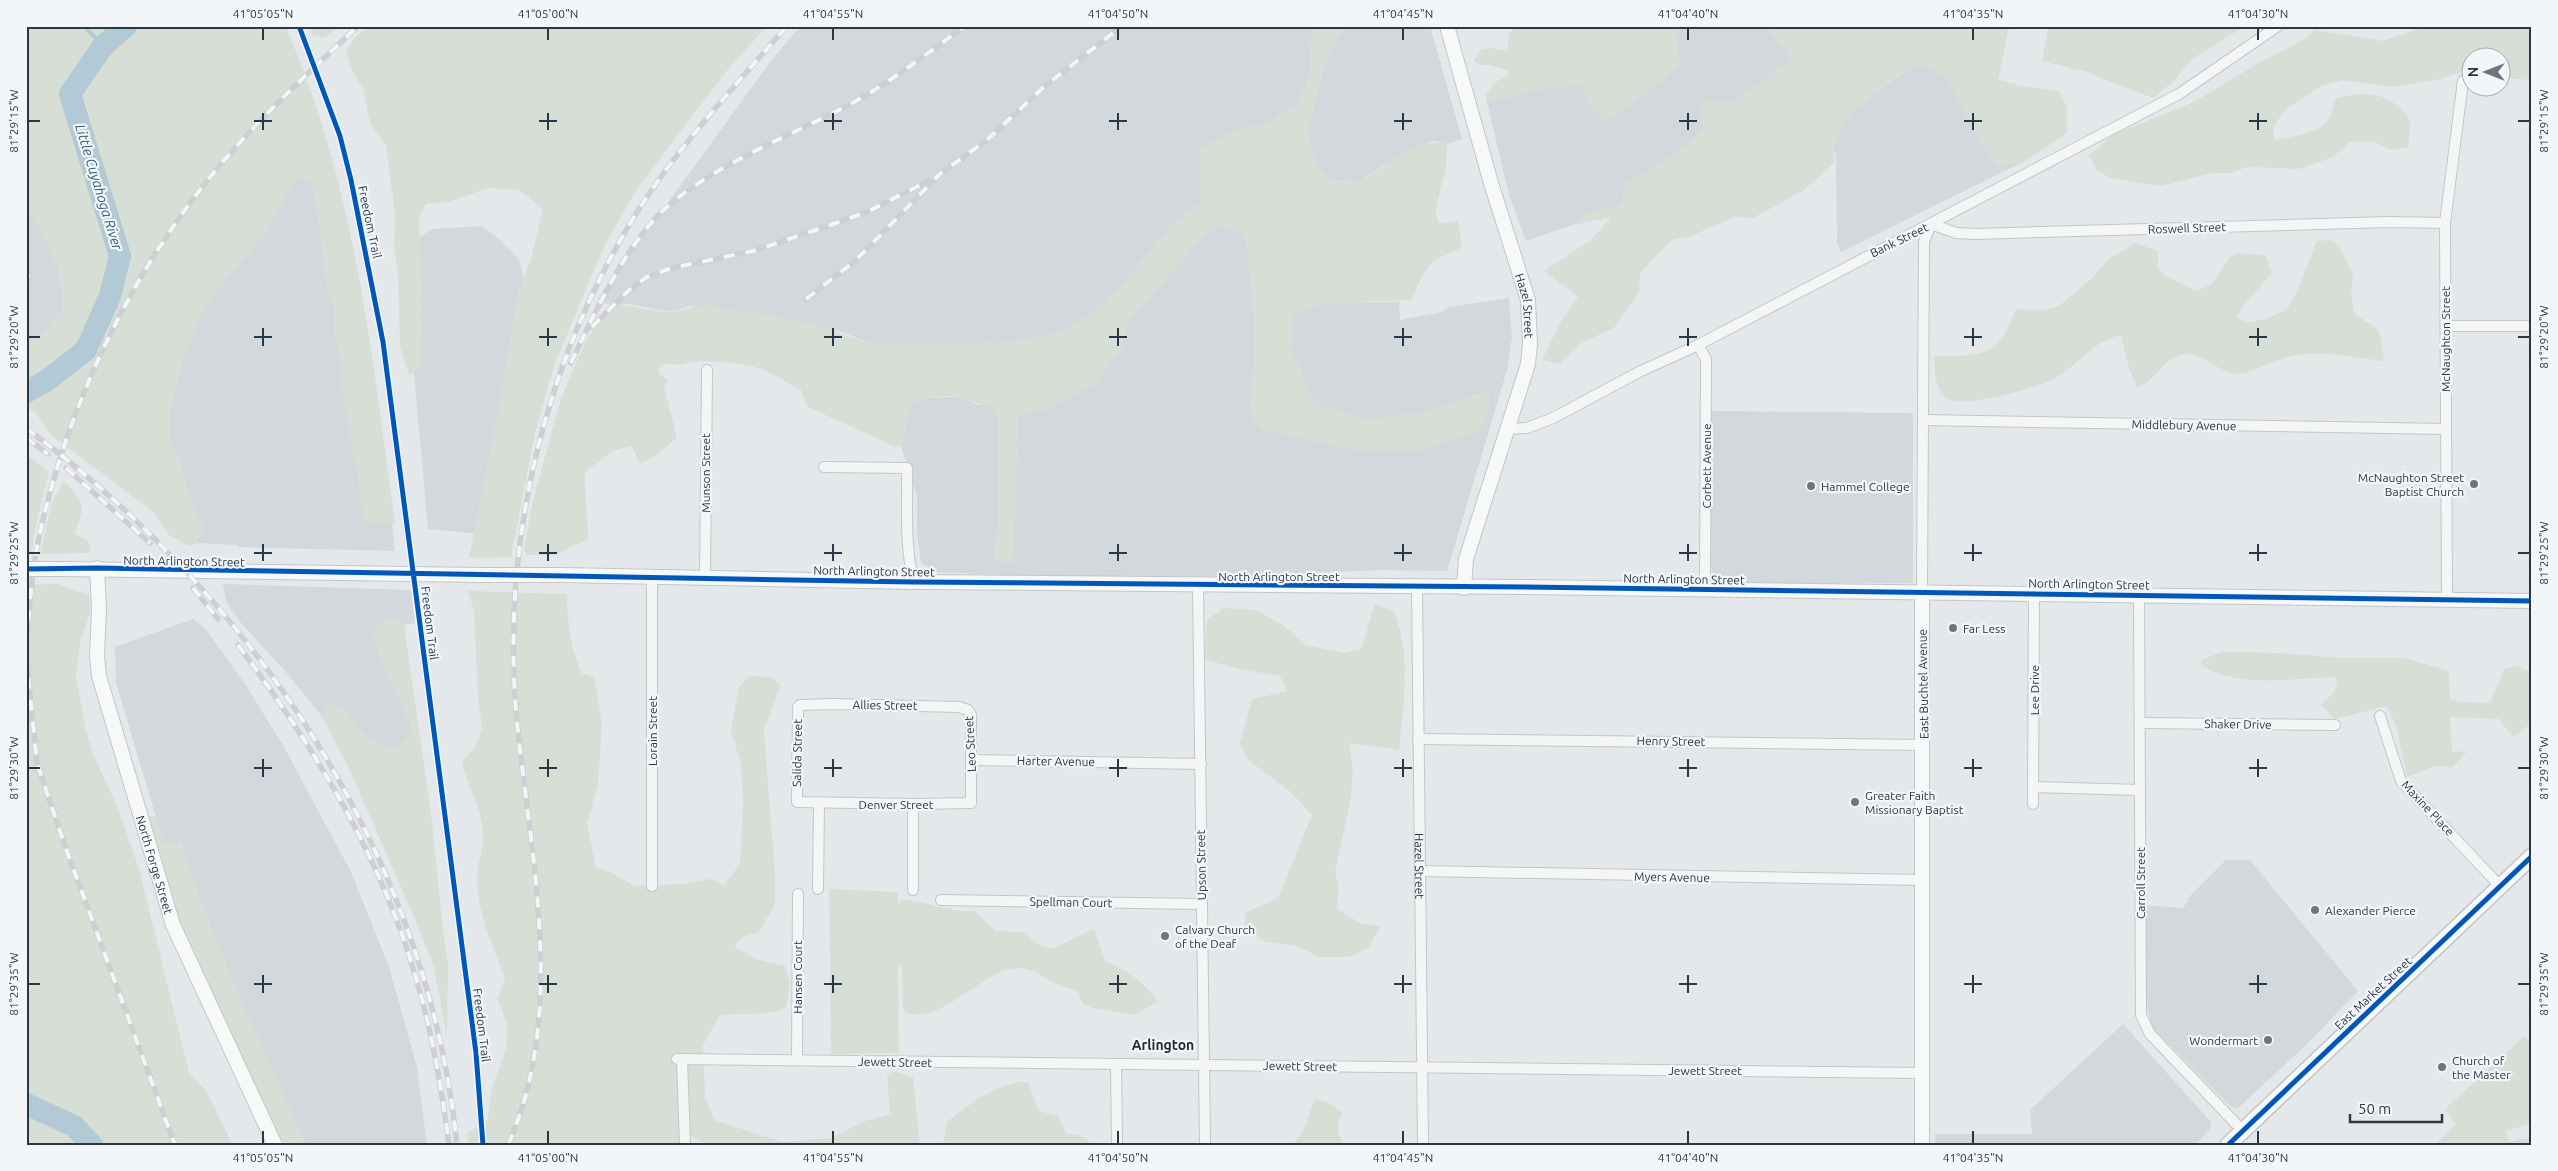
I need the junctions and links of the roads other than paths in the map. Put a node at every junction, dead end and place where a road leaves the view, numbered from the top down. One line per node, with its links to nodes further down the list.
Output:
1 (1447, 26): 11 (street, Hazel Street)
2 (2278, 26): 5 (street, Bank Street)
3 (2461, 98): 4 (street, McNaughton Street)
4 (2445, 223): 5 (street, Roswell Street); 6 (street, McNaughton Street)
5 (1931, 224): 8 (street, Bank Street); 10 (street, East Buchtel Avenue)
6 (2446, 326): 7 (street); 12 (street, McNaughton Street)
7 (2532, 326)
8 (1698, 345): 11 (street, Bank Street); 22 (street, Corbett Avenue)
9 (706, 370): 17 (street, Munson Street)
10 (1923, 420): 12 (street, Middlebury Avenue); 23 (street, East Buchtel Avenue)
11 (1508, 429): 21 (street, Hazel Street)
12 (2445, 429): 26 (street, McNaughton Street)
13 (824, 467): 18 (street)
14 (97, 568): 15 (street, North Arlington Street, bridge); 16 (street, North Arlington Street, bridge); 60 (street, North Forge Street)
15 (26, 569)
16 (652, 576): 17 (street, North Arlington Street); 47 (street, Lorain Street)
17 (706, 577): 18 (street, North Arlington Street)
18 (914, 582): 19 (street, North Arlington Street)
19 (1198, 585): 20 (street, North Arlington Street); 36 (street, Upson Street)
20 (1417, 588): 21 (street, North Arlington Street); 33 (street, Hazel Street)
21 (1464, 588): 22 (street, North Arlington Street)
22 (1705, 589): 23 (street, North Arlington Street)
23 (1922, 592): 24 (street, North Arlington Street); 34 (street, East Buchtel Avenue)
24 (2034, 593): 25 (street, North Arlington Street); 38 (street, Lee Drive)
25 (2140, 595): 26 (street, North Arlington Street); 31 (street, Carroll Street)
26 (2447, 598): 27 (street, North Arlington Street)
27 (2532, 601)
28 (800, 704): 29 (street, Allies Street); 40 (street, Salida Street)
29 (968, 710): 35 (street, Leo Street)
30 (2380, 716): 48 (street, Maxine Place)
31 (2142, 723): 32 (street, Shaker Drive); 39 (street, Carroll Street)
32 (2335, 725)
33 (1418, 738): 34 (street, Henry Street); 45 (street, Hazel Street)
34 (1923, 745): 46 (street, East Buchtel Avenue)
35 (972, 760): 36 (street, Harter Avenue); 37 (street, Leo Street)
36 (1201, 764): 53 (street, Upson Street)
37 (972, 779): 42 (street, Denver Street)
38 (2033, 787): 39 (street); 43 (street, Lee Drive)
39 (2140, 790): 59 (street, Carroll Street)
40 (797, 802): 41 (street, Denver Street)
41 (819, 804): 42 (street, Denver Street); 49 (street)
42 (913, 804): 50 (street)
43 (2033, 804)
44 (2532, 856): 48 (main road, East Market Street)
45 (1421, 871): 46 (street, Myers Avenue); 57 (street, Hazel Street)
46 (1923, 880): 58 (street, East Buchtel Avenue)
47 (652, 886)
48 (2500, 886): 59 (main road, East Market Street)
49 (818, 889)
50 (913, 890)
51 (798, 894): 54 (street, Hansen Court)
52 (941, 900): 53 (street, Spellman Court)
53 (1202, 904): 56 (street, Upson Street)
54 (797, 1060): 55 (street, Jewett Street); 61 (street, Jewett Street)
55 (1116, 1064): 56 (street, Jewett Street); 62 (street)
56 (1204, 1065): 57 (street, Jewett Street); 63 (street, Upson Street)
57 (1422, 1067): 58 (street, Jewett Street); 64 (street, Hazel Street)
58 (1922, 1072): 65 (street, East Buchtel Avenue)
59 (2243, 1131): 66 (main road, East Market Street)
60 (275, 1145)
61 (685, 1145)
62 (1117, 1145)
63 (1205, 1145)
64 (1423, 1145)
65 (1922, 1145)
66 (2228, 1145)

